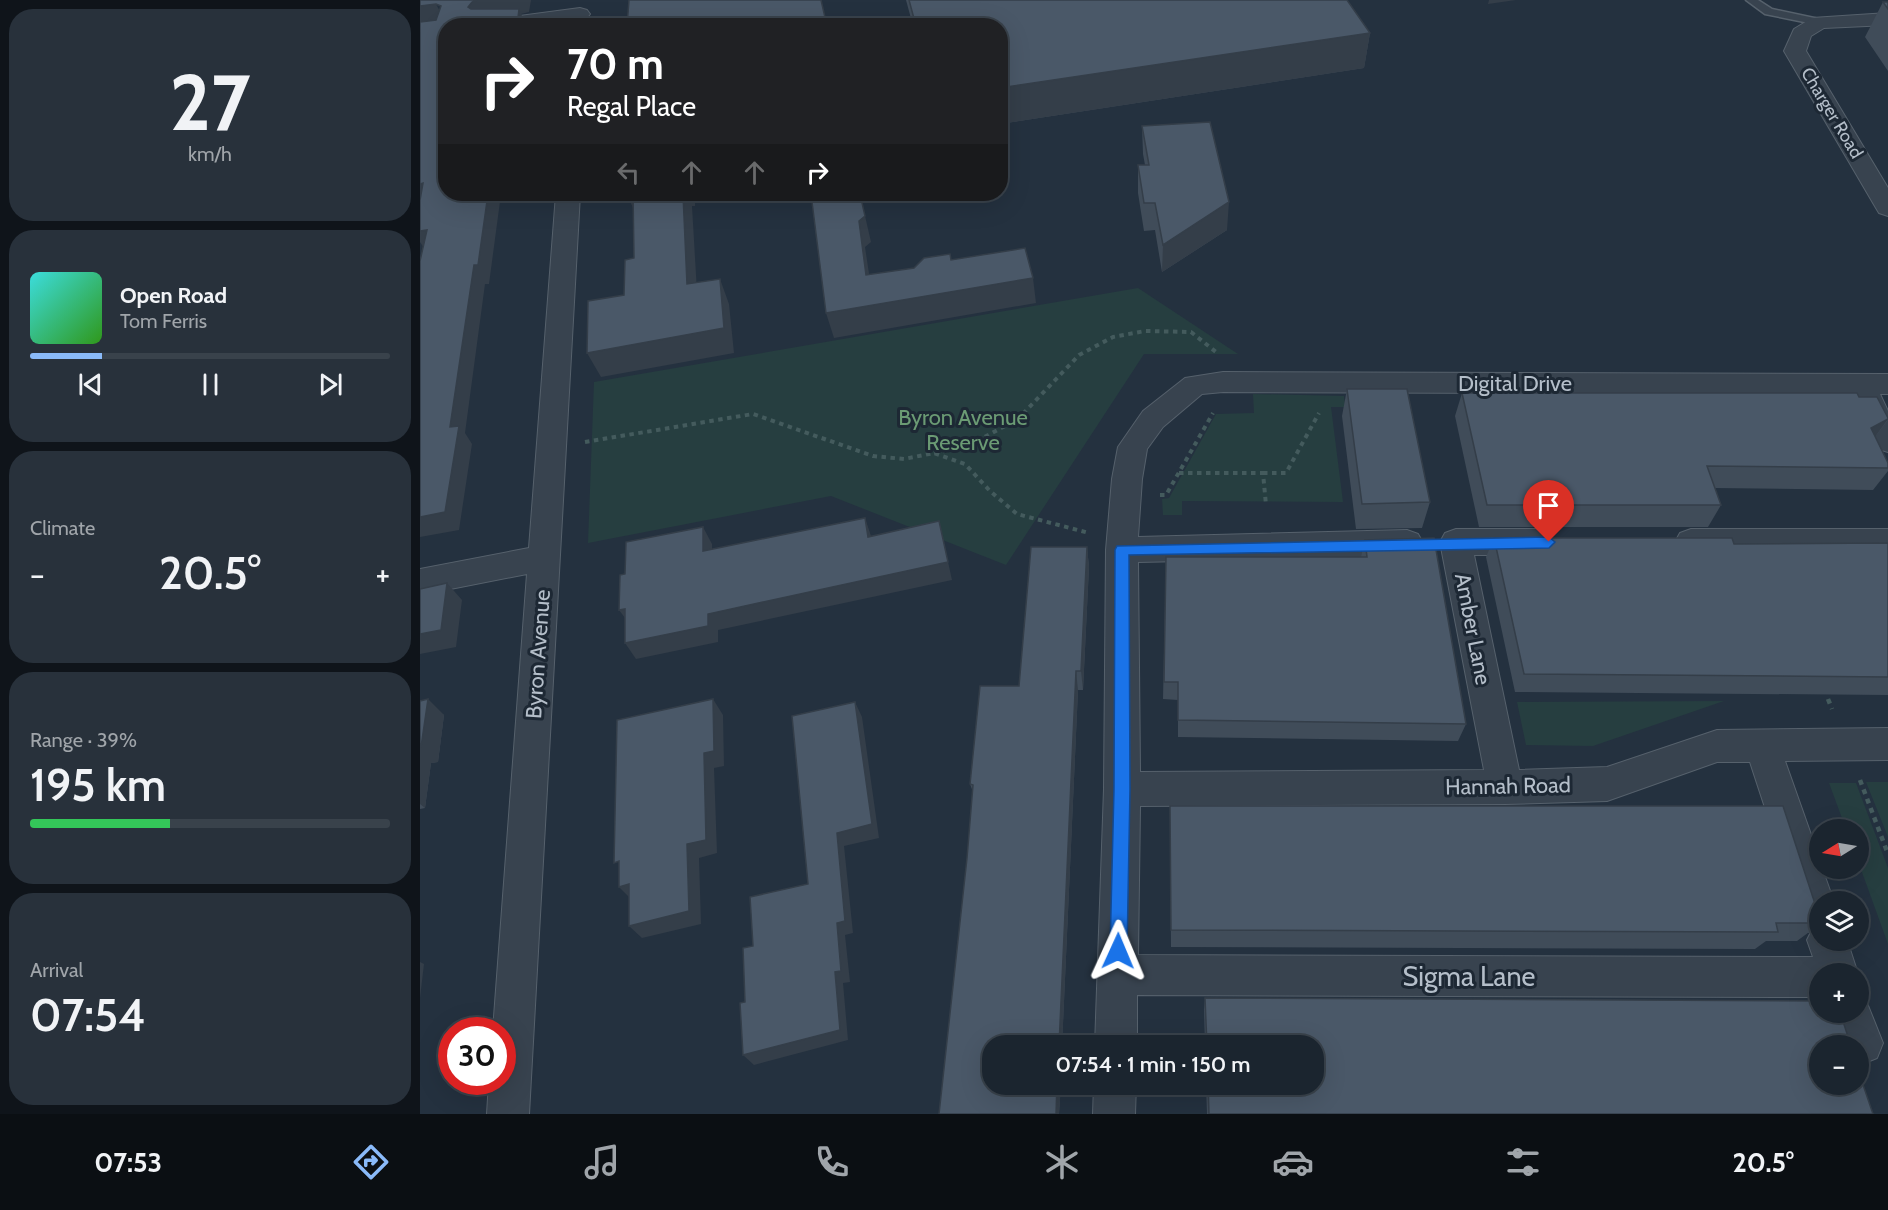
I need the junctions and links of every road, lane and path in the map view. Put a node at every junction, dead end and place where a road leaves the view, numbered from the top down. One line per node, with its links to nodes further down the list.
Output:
1 (1751, 0): 5 (lane)
2 (580, 13): 3 (street)
3 (545, 18)
4 (1888, 19): 5 (street)
5 (1819, 22): 7 (street, Charger Road)
6 (568, 201): 25 (street, Byron Avenue)
7 (1888, 208)
8 (1225, 359): 14 (path)
9 (1874, 384): 12 (street); 24 (street, Digital Drive)
10 (1215, 410): 15 (path)
11 (1309, 410): 16 (path)
12 (1888, 441)
13 (579, 443): 14 (path)
14 (934, 453): 19 (path)
15 (1178, 473): 16 (path); 17 (path)
16 (1263, 473): 18 (path)
17 (1159, 495)
18 (1266, 505)
19 (1091, 533)
20 (1456, 542): 21 (street, Amber Lane); 24 (street); 29 (street, Amber Lane)
21 (1563, 542)
22 (1659, 542): 23 (street)
23 (1888, 542)
24 (1122, 550): 30 (street, Digital Drive)
25 (544, 558): 26 (street); 36 (street, Byron Avenue)
26 (420, 582)
27 (1888, 744): 28 (street, Hannah Road)
28 (1762, 746): 29 (street, Hannah Road); 31 (street)
29 (1505, 787): 30 (street, Hannah Road)
30 (1122, 789): 32 (street, Digital Drive)
31 (1811, 891)
32 (1118, 975): 33 (street, Sigma Lane); 34 (street, Digital Drive)
33 (1809, 977)
34 (1116, 1035)
35 (1115, 1095): 37 (street)
36 (508, 1114)
37 (1114, 1114)

